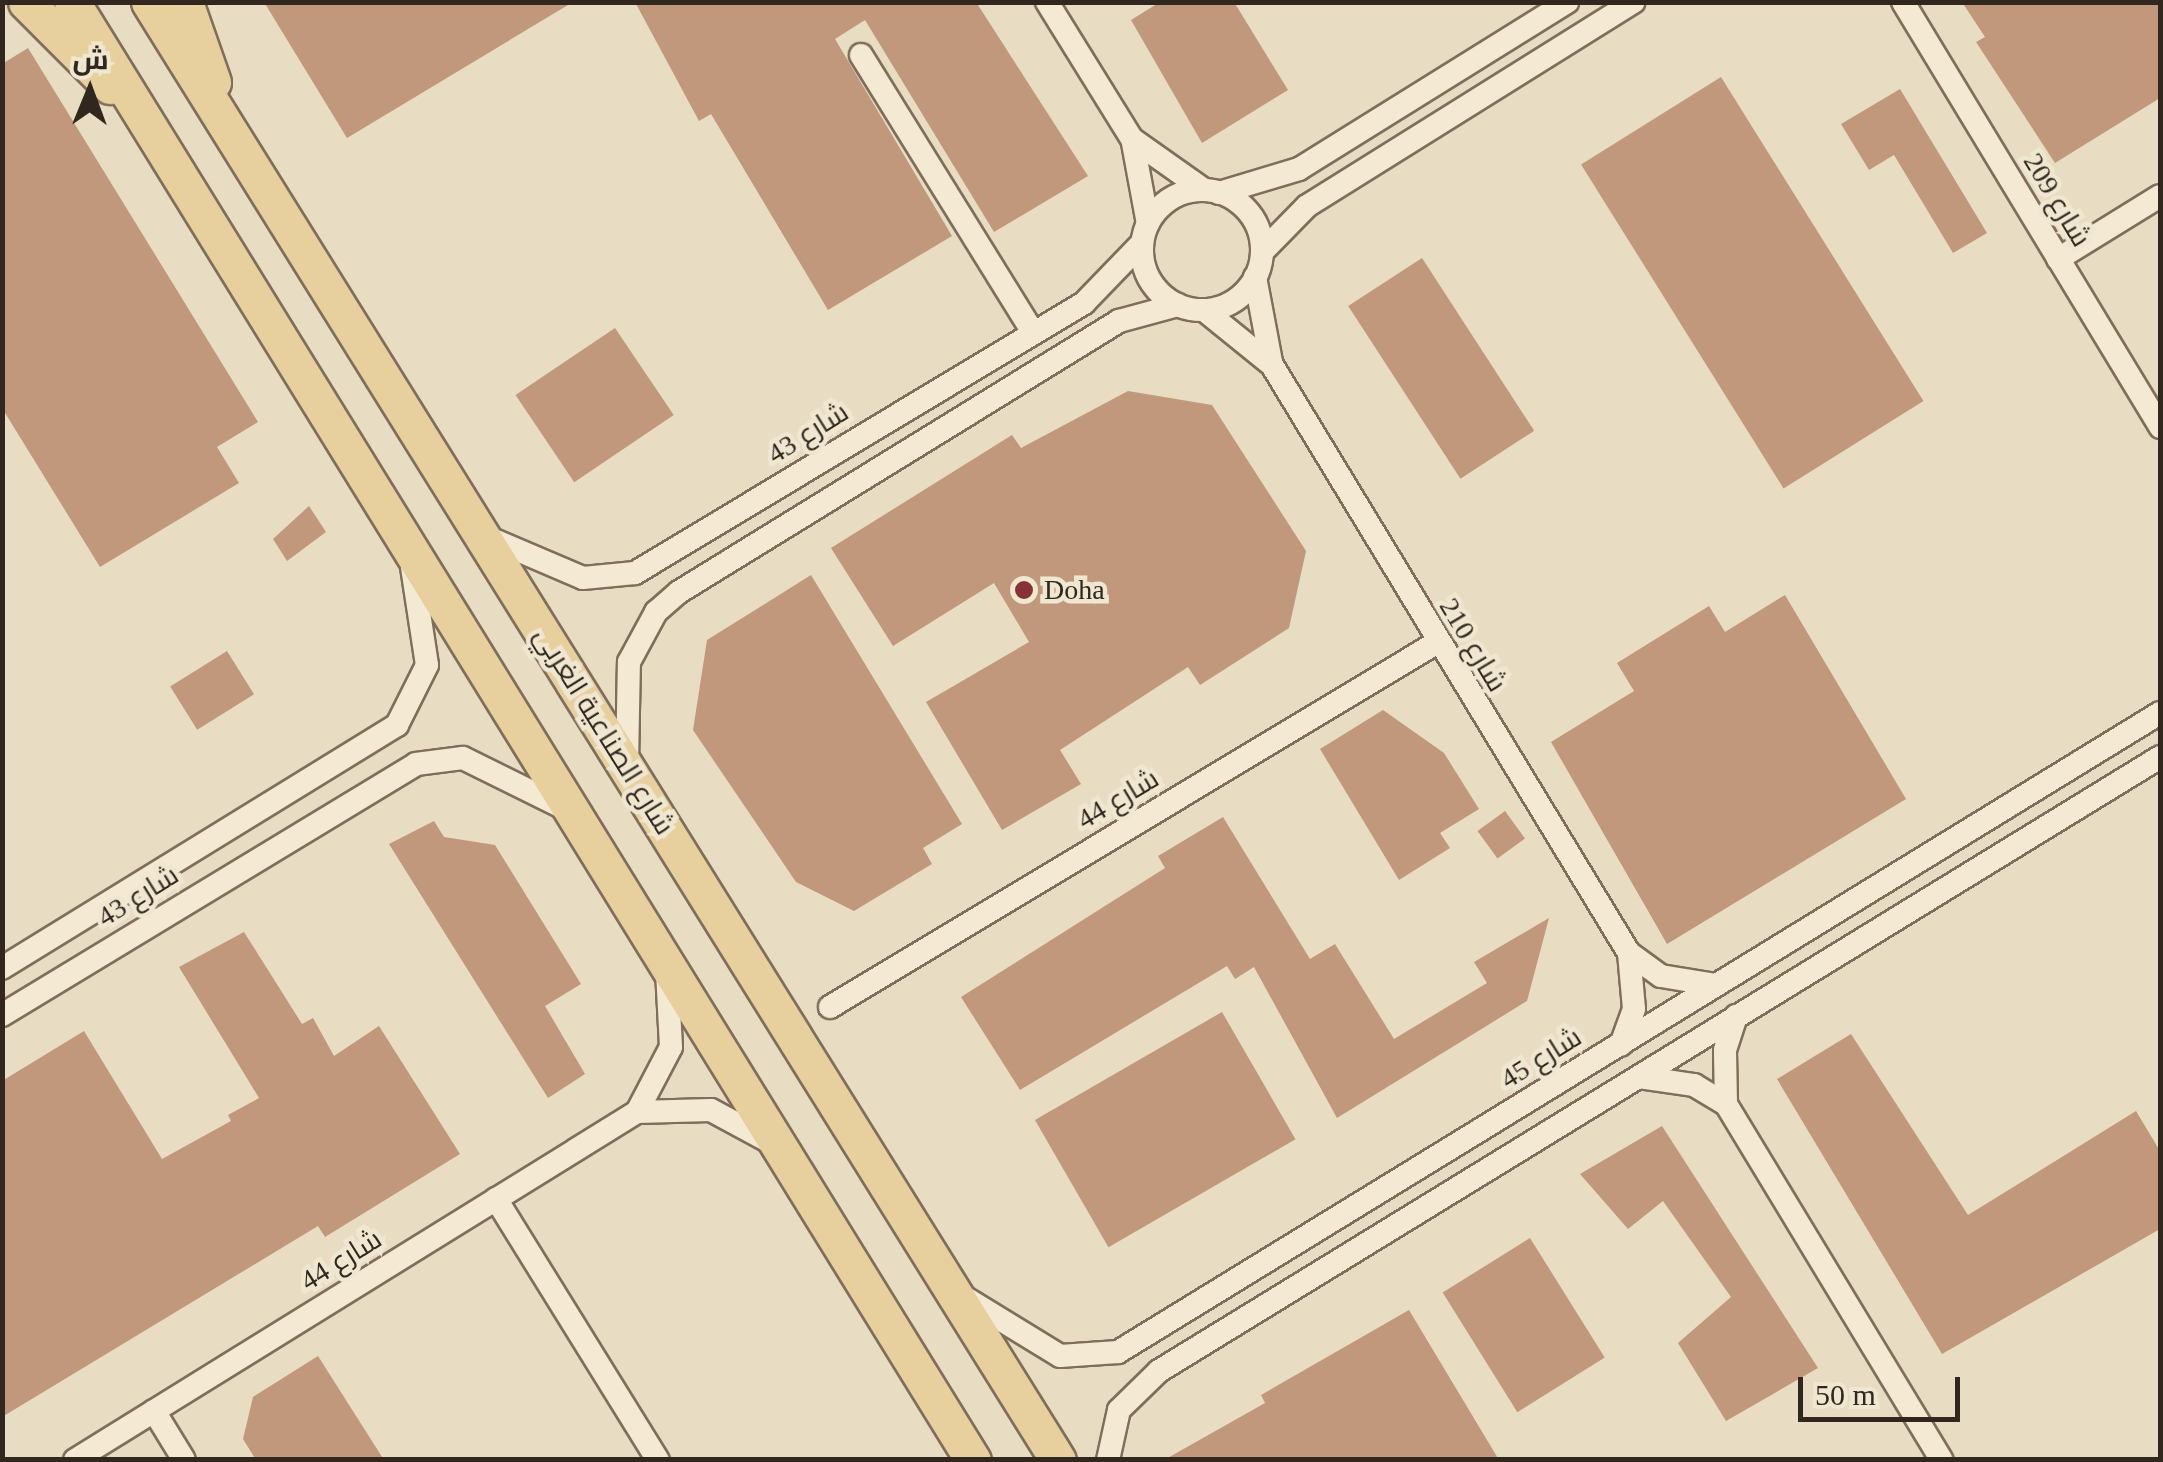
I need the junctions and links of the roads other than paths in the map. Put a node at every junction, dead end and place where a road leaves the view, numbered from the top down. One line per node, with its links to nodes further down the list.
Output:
1 (26, 2): 10 (main road)
2 (72, 2): 10 (main road)
3 (150, 2): 11 (main road, شارع الصناعية الغربي)
4 (185, 2): 11 (main road)
5 (1047, 2): 12 (street)
6 (1567, 2): 13 (street)
7 (1634, 2): 16 (street)
8 (1903, 2): 17 (street, شارع 209)
9 (861, 54): 21 (street)
10 (138, 108): 25 (main road)
11 (230, 135): 24 (main road, شارع الصناعية الغربي)
12 (1132, 139): 13 (street); 15 (street)
13 (1212, 192): 15 (street); 16 (street)
14 (2160, 196): 17 (street)
15 (1145, 233): 19 (street); 21 (street, شارع 43)
16 (1262, 252): 18 (street)
17 (2058, 259): 23 (street, شارع 209)
18 (1256, 277): 20 (street); 22 (street, شارع 210)
19 (1178, 305): 20 (street); 29 (street)
20 (1204, 310): 22 (street, شارع 210)
21 (1034, 332): 24 (street, شارع 43)
22 (1272, 365): 26 (street, شارع 210)
23 (2160, 427)
24 (479, 533): 29 (main road, شارع الصناعية الغربي)
25 (408, 549): 30 (main road); 33 (street, شارع 43)
26 (1436, 643): 31 (street, شارع 210); 35 (street, شارع 44)
27 (2160, 713): 34 (street, شارع 45)
28 (2160, 757): 37 (street)
29 (627, 766): 44 (main road, شارع الصناعية الغربي)
30 (574, 814): 32 (main road); 36 (street, شارع 43)
31 (1629, 953): 34 (street, شارع 210); 38 (street, شارع 210)
32 (666, 957): 41 (street); 42 (main road)
33 (2, 968)
34 (1718, 985): 38 (street, شارع 45)
35 (830, 1007)
36 (2, 1014)
37 (1736, 1016): 39 (street); 40 (street)
38 (1620, 1045): 44 (street, شارع 45)
39 (1638, 1078): 40 (street); 51 (street)
40 (1726, 1104): 52 (street)
41 (638, 1112): 42 (street, شارع 44); 43 (street, شارع 44)
42 (788, 1152): 49 (main road)
43 (496, 1199): 45 (street, شارع 44); 48 (street)
44 (947, 1284): 50 (main road, شارع الصناعية الغربي)
45 (154, 1411): 46 (street, شارع 44); 47 (street)
46 (76, 1460)
47 (184, 1460)
48 (658, 1460)
49 (973, 1460)
50 (1058, 1460)
51 (1108, 1460)
52 (1942, 1460)

